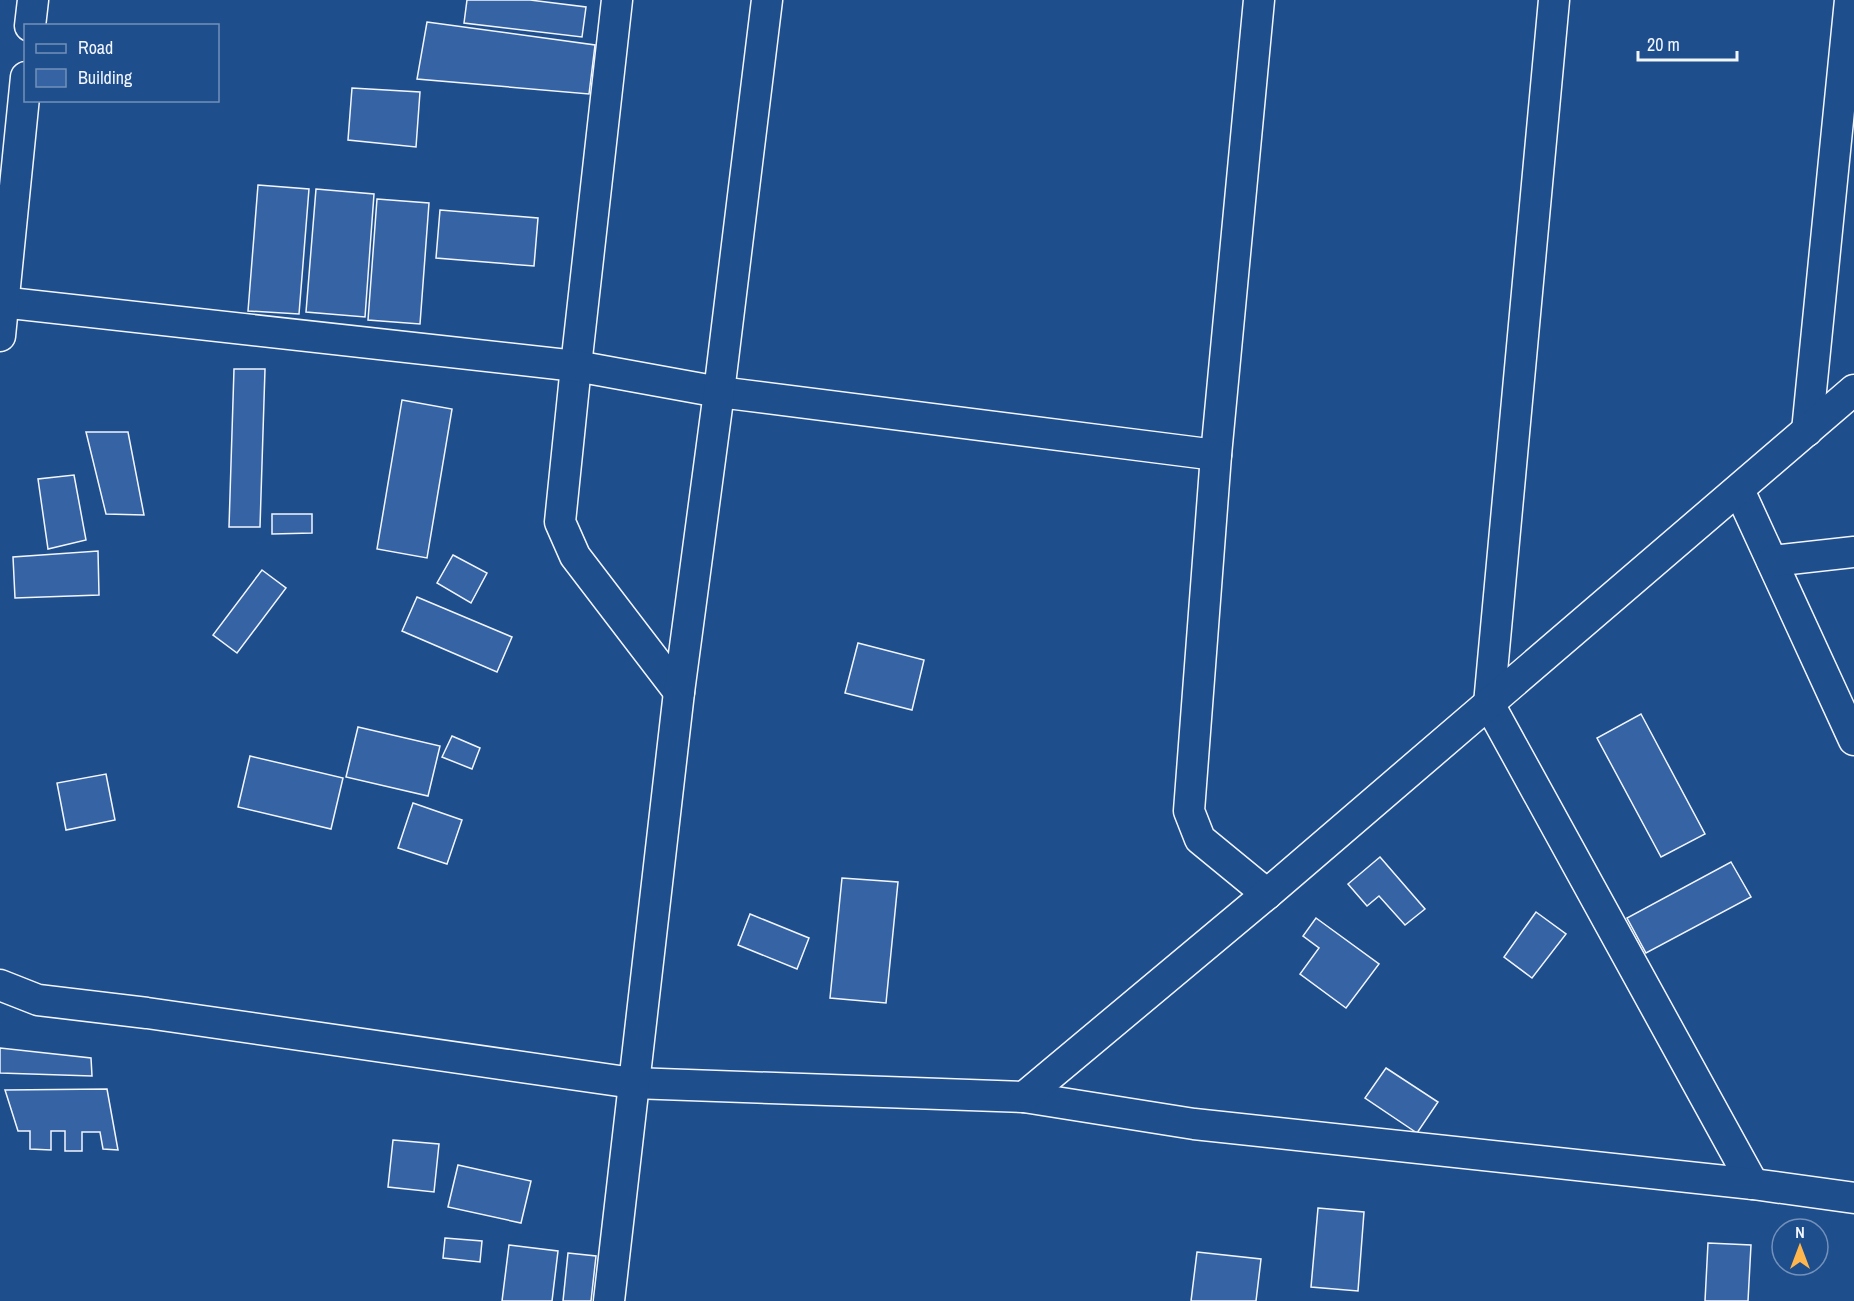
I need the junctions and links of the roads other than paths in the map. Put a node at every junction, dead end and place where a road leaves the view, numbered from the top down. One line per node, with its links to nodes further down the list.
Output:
1 (33, 0): 7 (street)
2 (617, 0): 11 (street)
3 (767, 0): 13 (street)
4 (1259, 0): 15 (street)
5 (1554, 0): 20 (street)
6 (1850, 0): 14 (street)
7 (30, 24)
8 (24, 96): 9 (street)
9 (2, 302): 10 (street); 11 (street)
10 (0, 336)
11 (576, 366): 13 (street); 19 (street)
12 (1854, 390): 14 (street)
13 (719, 392): 15 (street); 19 (street)
14 (1807, 431): 16 (street)
15 (1216, 456): 22 (street)
16 (1739, 490): 18 (street); 20 (street)
17 (1854, 552): 18 (street)
18 (1772, 561): 21 (street)
19 (679, 692): 24 (street)
20 (1489, 704): 22 (street); 26 (street)
21 (1854, 740)
22 (1267, 894): 25 (street)
23 (0, 985): 24 (street)
24 (633, 1083): 25 (street); 28 (street)
25 (1024, 1097): 26 (street)
26 (1753, 1184): 27 (street)
27 (1854, 1198)
28 (609, 1301)

